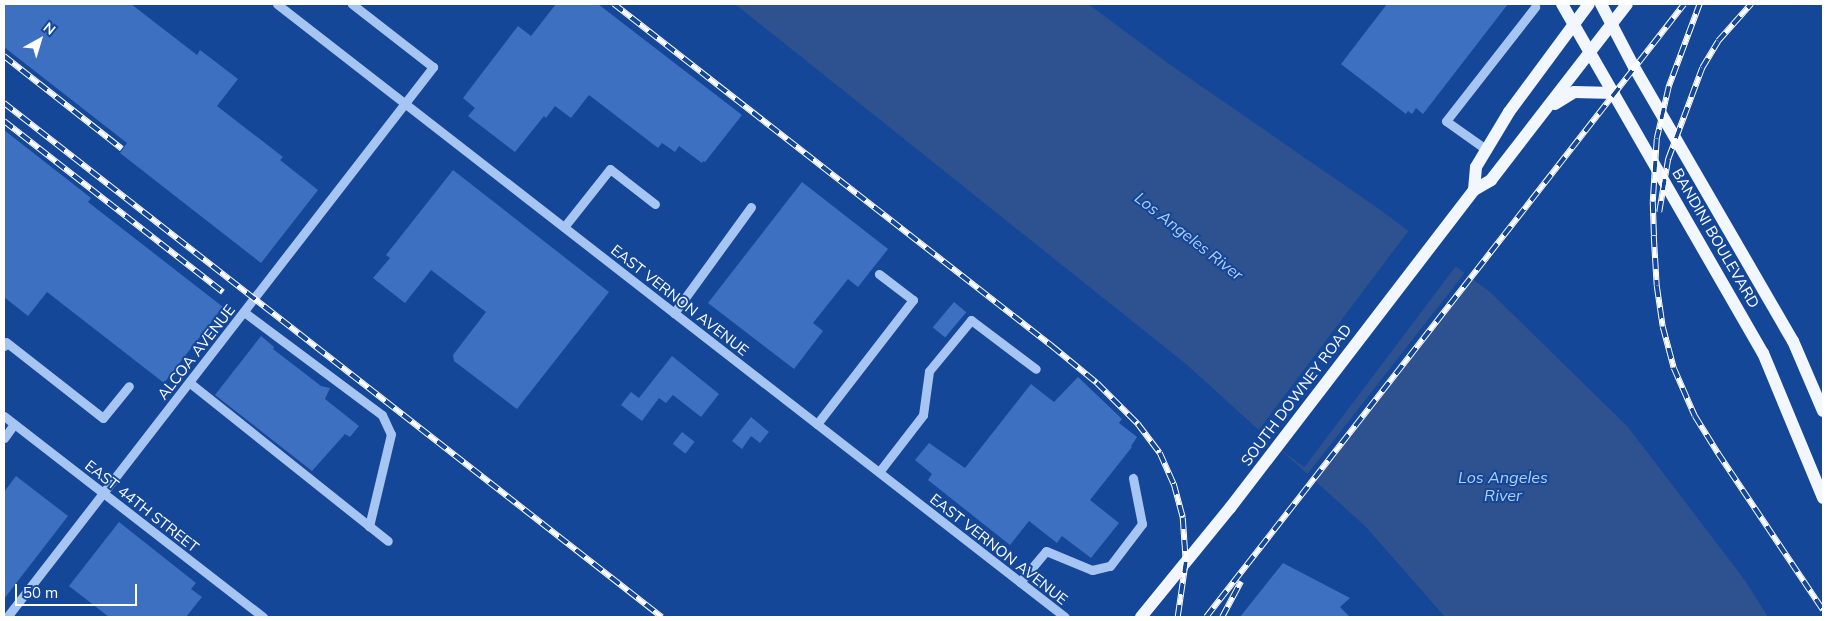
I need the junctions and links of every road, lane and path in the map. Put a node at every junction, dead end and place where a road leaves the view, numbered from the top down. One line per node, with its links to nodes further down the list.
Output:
1 (278, 4): 12 (street, EAST VERNON AVENUE)
2 (352, 4): 12 (street, ALCOA AVENUE)
3 (1562, 4): 8 (main road, BANDINI BOULEVARD)
4 (1589, 4): 8 (main road)
5 (1601, 4): 9 (main road, BANDINI BOULEVARD)
6 (1627, 4): 9 (main road, SOUTH DOWNEY ROAD)
7 (1534, 7): 14 (street)
8 (1573, 24): 10 (main road, BANDINI BOULEVARD); 14 (main road)
9 (1611, 25): 10 (main road, SOUTH DOWNEY ROAD); 26 (main road, BANDINI BOULEVARD)
10 (1590, 52): 11 (main road, BANDINI BOULEVARD); 13 (main road, SOUTH DOWNEY ROAD)
11 (1614, 93): 13 (main road); 34 (main road, BANDINI BOULEVARD)
12 (406, 104): 18 (street, EAST VERNON AVENUE); 20 (street, ALCOA AVENUE)
13 (1547, 108): 15 (main road, SOUTH DOWNEY ROAD)
14 (1487, 150): 15 (main road)
15 (1474, 190): 41 (main road, SOUTH DOWNEY ROAD)
16 (655, 204): 18 (street)
17 (751, 207): 21 (street)
18 (564, 227): 21 (street, EAST VERNON AVENUE)
19 (879, 274): 29 (street)
20 (244, 312): 24 (street, ALCOA AVENUE); 35 (street)
21 (674, 313): 29 (street, EAST VERNON AVENUE)
22 (4, 346): 25 (street)
23 (1036, 369): 31 (street)
24 (190, 383): 33 (street, ALCOA AVENUE); 35 (street)
25 (129, 386)
26 (1823, 412)
27 (4, 416): 28 (street, EAST 44TH STREET)
28 (14, 424): 30 (street); 33 (street, EAST 44TH STREET)
29 (817, 424): 31 (street, EAST VERNON AVENUE)
30 (4, 438)
31 (878, 472): 37 (street, EAST VERNON AVENUE)
32 (1133, 478): 37 (street)
33 (103, 494): 38 (street, ALCOA AVENUE); 39 (street, EAST 44TH STREET)
34 (1823, 498)
35 (369, 526): 36 (street)
36 (388, 541)
37 (1020, 582): 40 (street, EAST VERNON AVENUE)
38 (7, 617)
39 (263, 617)
40 (1065, 617)
41 (1141, 617)

